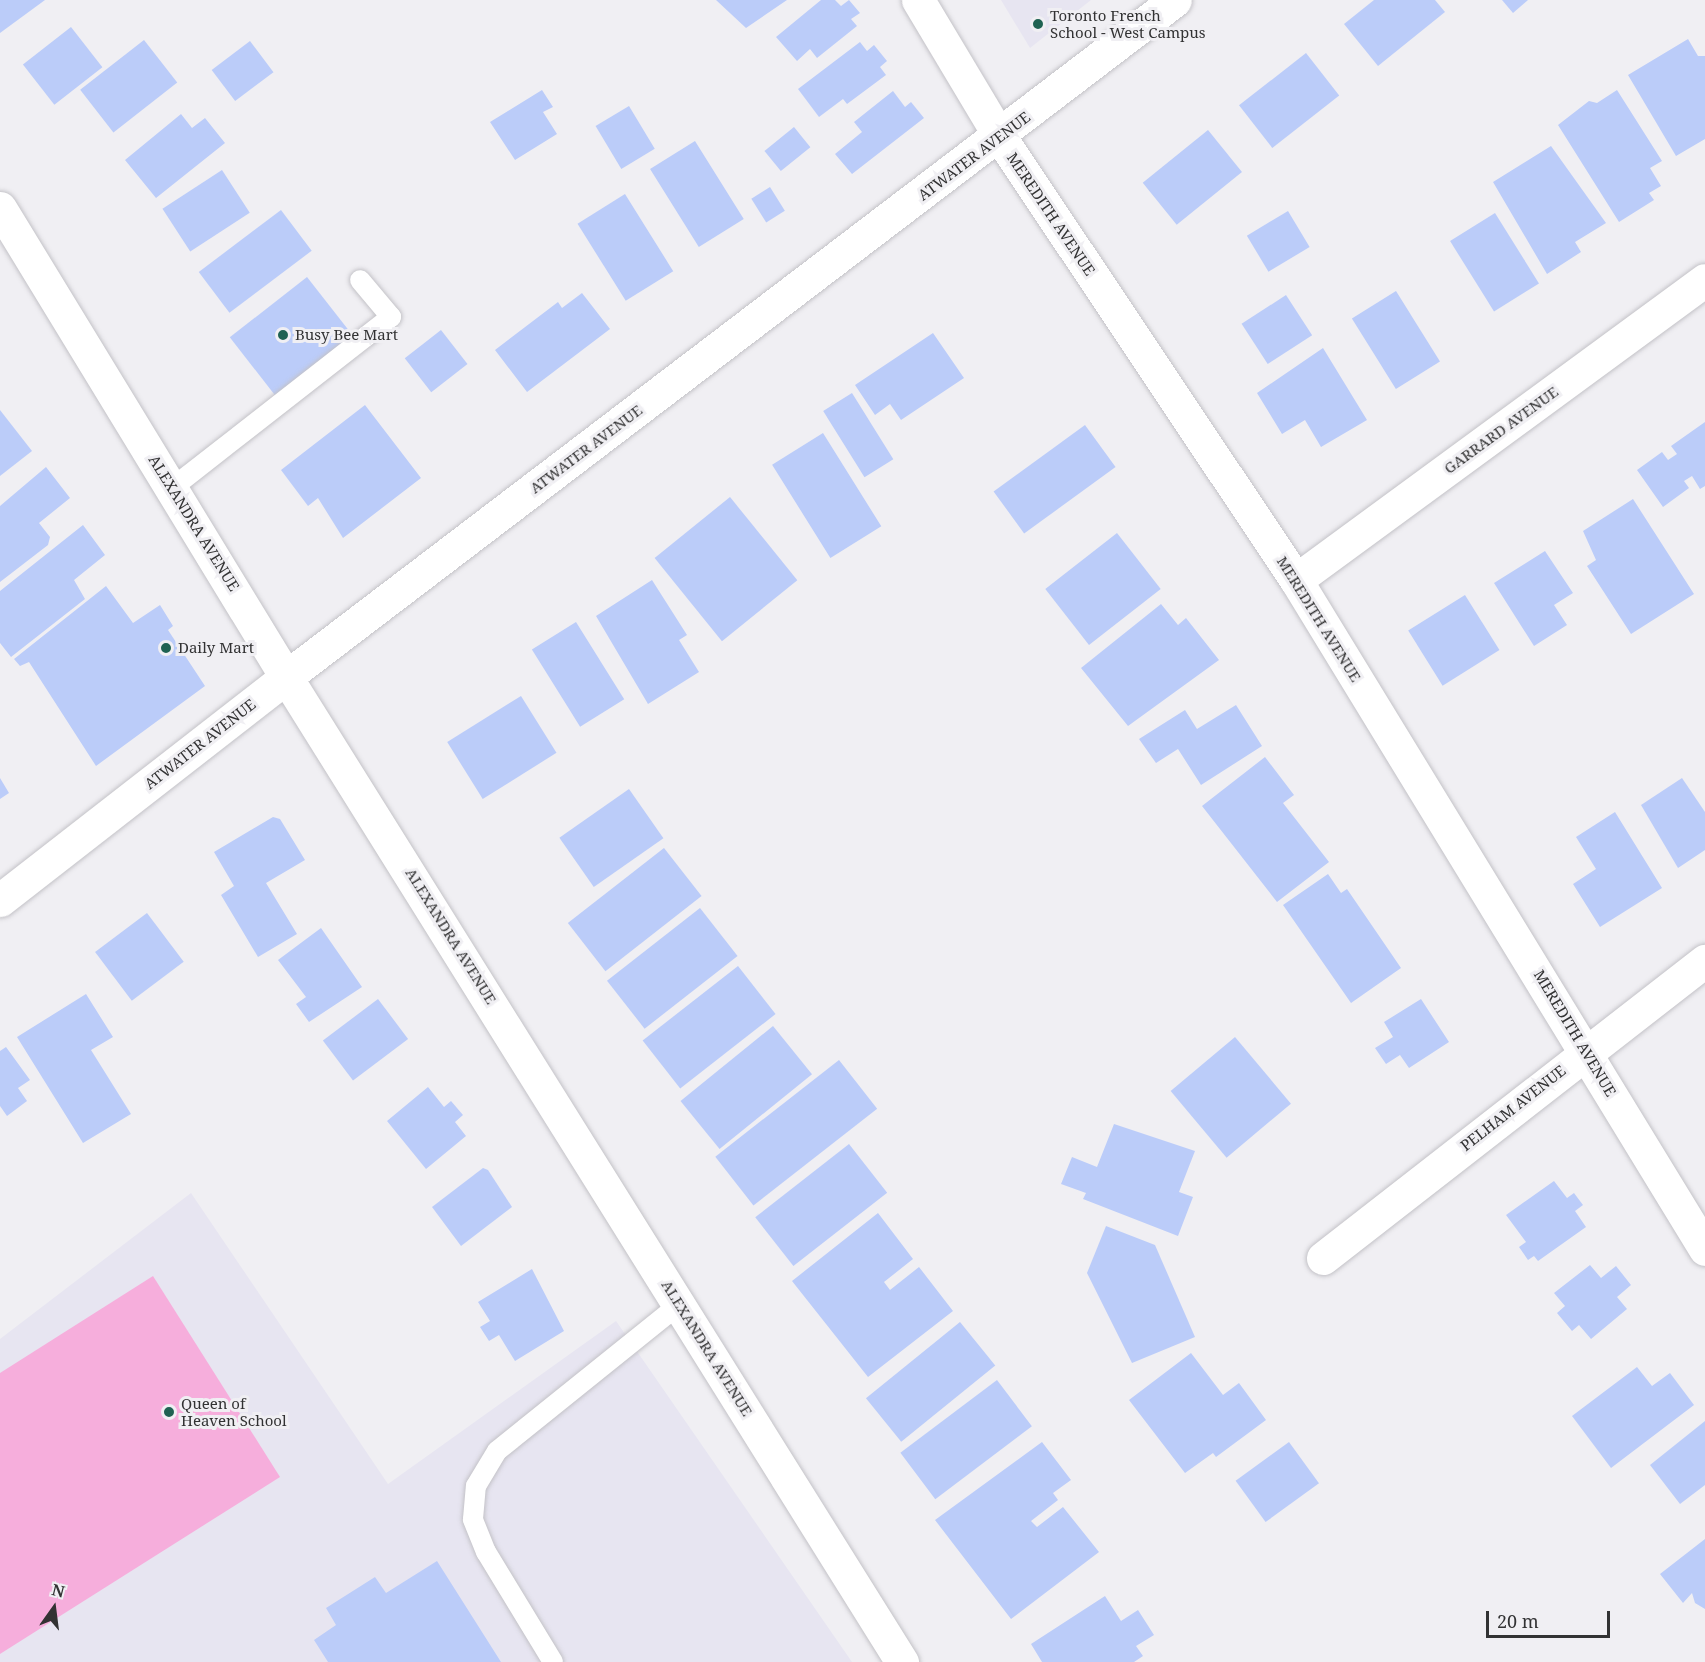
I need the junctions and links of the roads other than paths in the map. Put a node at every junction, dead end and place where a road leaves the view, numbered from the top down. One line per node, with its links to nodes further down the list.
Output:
1 (918, 0): 3 (street, MEREDITH AVENUE)
2 (1175, 0): 3 (street, ATWATER AVENUE)
3 (1000, 137): 8 (street, MEREDITH AVENUE); 9 (street, ATWATER AVENUE)
4 (0, 208): 7 (street, ALEXANDRA AVENUE)
5 (360, 280): 7 (lane)
6 (1705, 280): 8 (street, GARRARD AVENUE)
7 (172, 488): 9 (street, ALEXANDRA AVENUE)
8 (1296, 580): 12 (street, MEREDITH AVENUE)
9 (286, 677): 10 (street, ATWATER AVENUE); 15 (street, ALEXANDRA AVENUE)
10 (0, 900)
11 (1705, 961): 12 (street, PELHAM AVENUE)
12 (1586, 1051): 13 (street, MEREDITH AVENUE); 14 (street, PELHAM AVENUE)
13 (1705, 1249)
14 (1323, 1258)
15 (680, 1304): 16 (lane); 17 (street, ALEXANDRA AVENUE)
16 (553, 1662)
17 (902, 1662)

